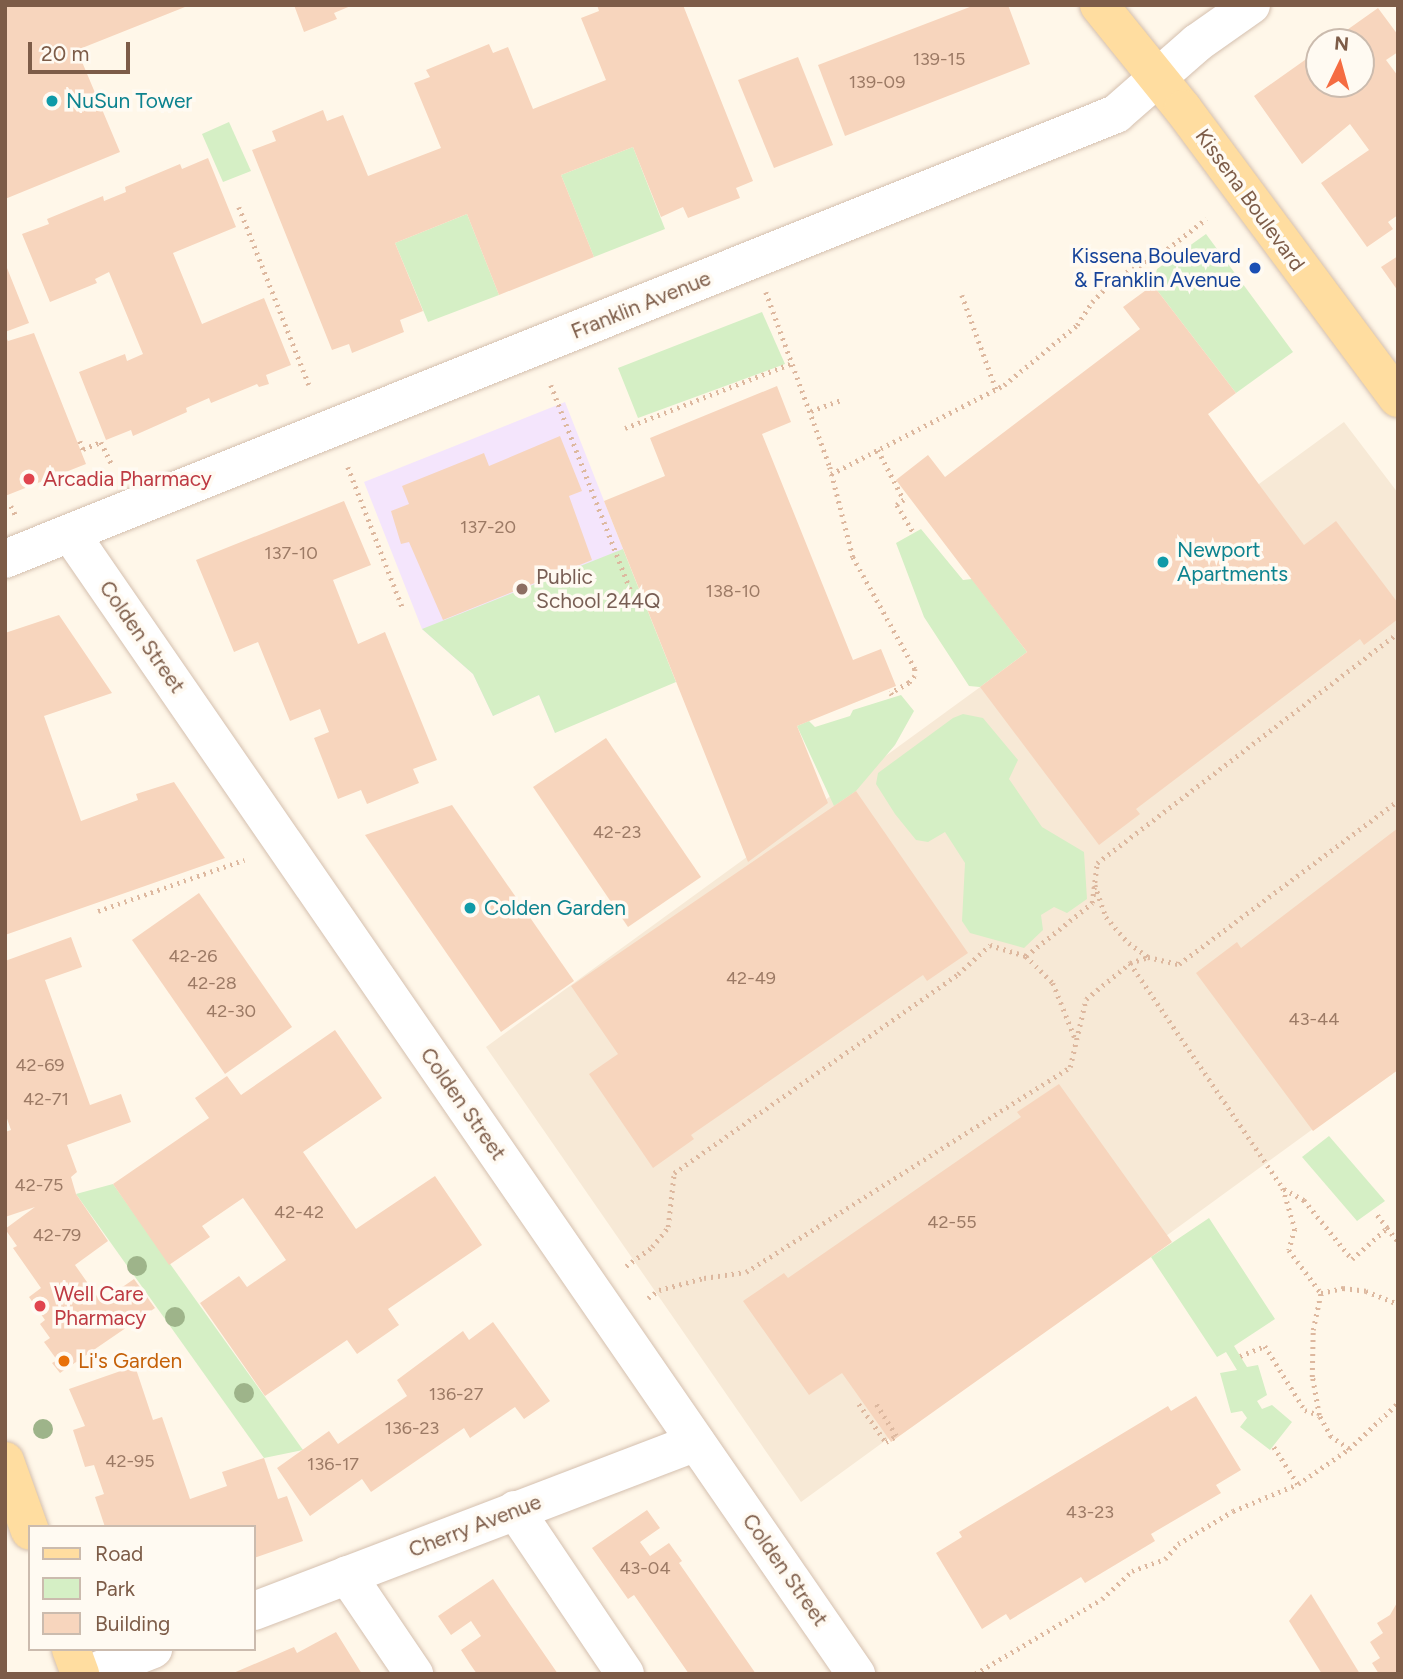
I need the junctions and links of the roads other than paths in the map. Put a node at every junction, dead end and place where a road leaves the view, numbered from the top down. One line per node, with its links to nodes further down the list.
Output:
1 (1098, 5): 3 (main road, Kissena Boulevard)
2 (1251, 5): 3 (street, Franklin Avenue)
3 (1156, 77): 4 (main road, Kissena Boulevard); 5 (street, Franklin Avenue)
4 (1398, 398)
5 (70, 533): 6 (street, Franklin Avenue); 7 (street, Colden Street)
6 (5, 559)
7 (696, 1441): 9 (street, Cherry Avenue); 19 (street, Colden Street)
8 (5, 1461): 10 (main road)
9 (515, 1510): 11 (street, Cherry Avenue); 18 (street)
10 (28, 1525)
11 (347, 1575): 12 (street, Cherry Avenue); 17 (street)
12 (256, 1610)
13 (72, 1651): 15 (main road)
14 (148, 1651): 16 (street)
15 (80, 1674)
16 (90, 1674)
17 (414, 1674)
18 (625, 1674)
19 (856, 1674)

